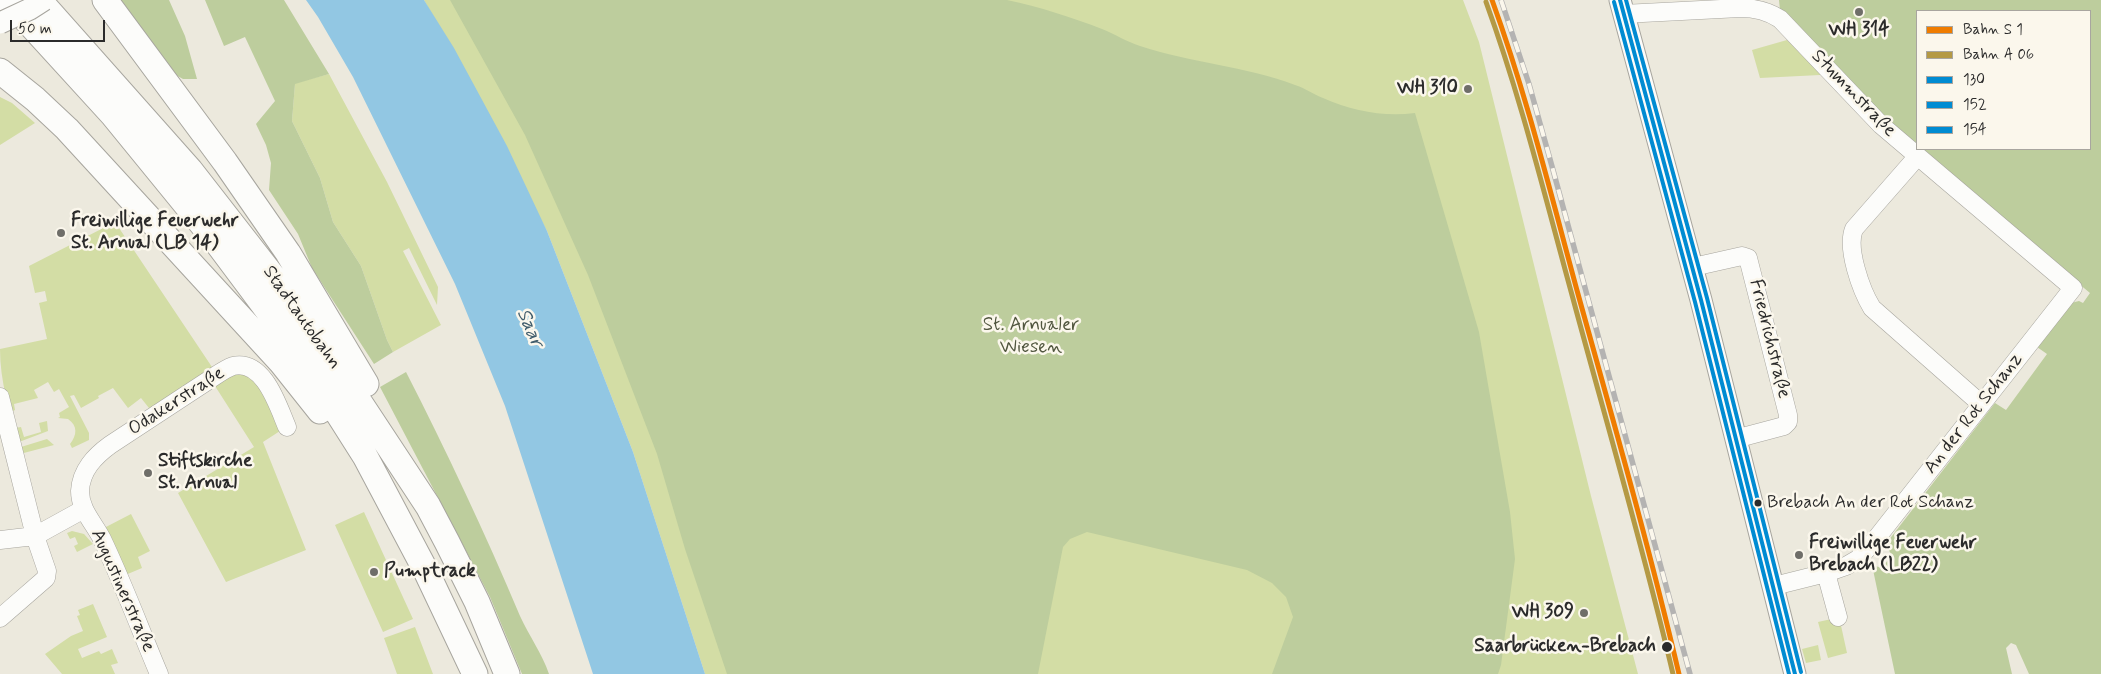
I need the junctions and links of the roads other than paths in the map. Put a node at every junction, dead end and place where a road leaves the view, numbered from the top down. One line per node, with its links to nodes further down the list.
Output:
1 (8, 0): 15 (highway, Stadtautobahn)
2 (39, 0): 16 (highway, Stadtautobahn)
3 (44, 0): 6 (main road, bridge)
4 (105, 0): 16 (highway)
5 (1621, 7): 8 (street, Stummstraße); 9 (main road)
6 (0, 23)
7 (0, 71): 15 (highway)
8 (1917, 157): 10 (street, Stummstraße); 12 (street)
9 (1692, 267): 14 (main road); 14 (street, Friedrichstraße)
10 (2072, 288): 12 (street, An der Rot Schanz)
11 (0, 397): 18 (street)
12 (1981, 404): 20 (street, An der Rot Schanz)
13 (287, 427): 17 (street, Odakerstraße)
14 (1736, 439): 21 (main road)
15 (390, 505): 25 (highway, Stadtautobahn)
16 (428, 506): 26 (highway, Stadtautobahn)
17 (84, 509): 18 (street); 24 (street, Augustinerstraße)
18 (35, 536): 19 (street); 23 (street)
19 (0, 540)
20 (1826, 573): 21 (street, An der Rot Schanz); 22 (street)
21 (1774, 586): 27 (main road)
22 (1838, 617)
23 (0, 618)
24 (159, 674)
25 (475, 674)
26 (507, 674)
27 (1795, 674)

